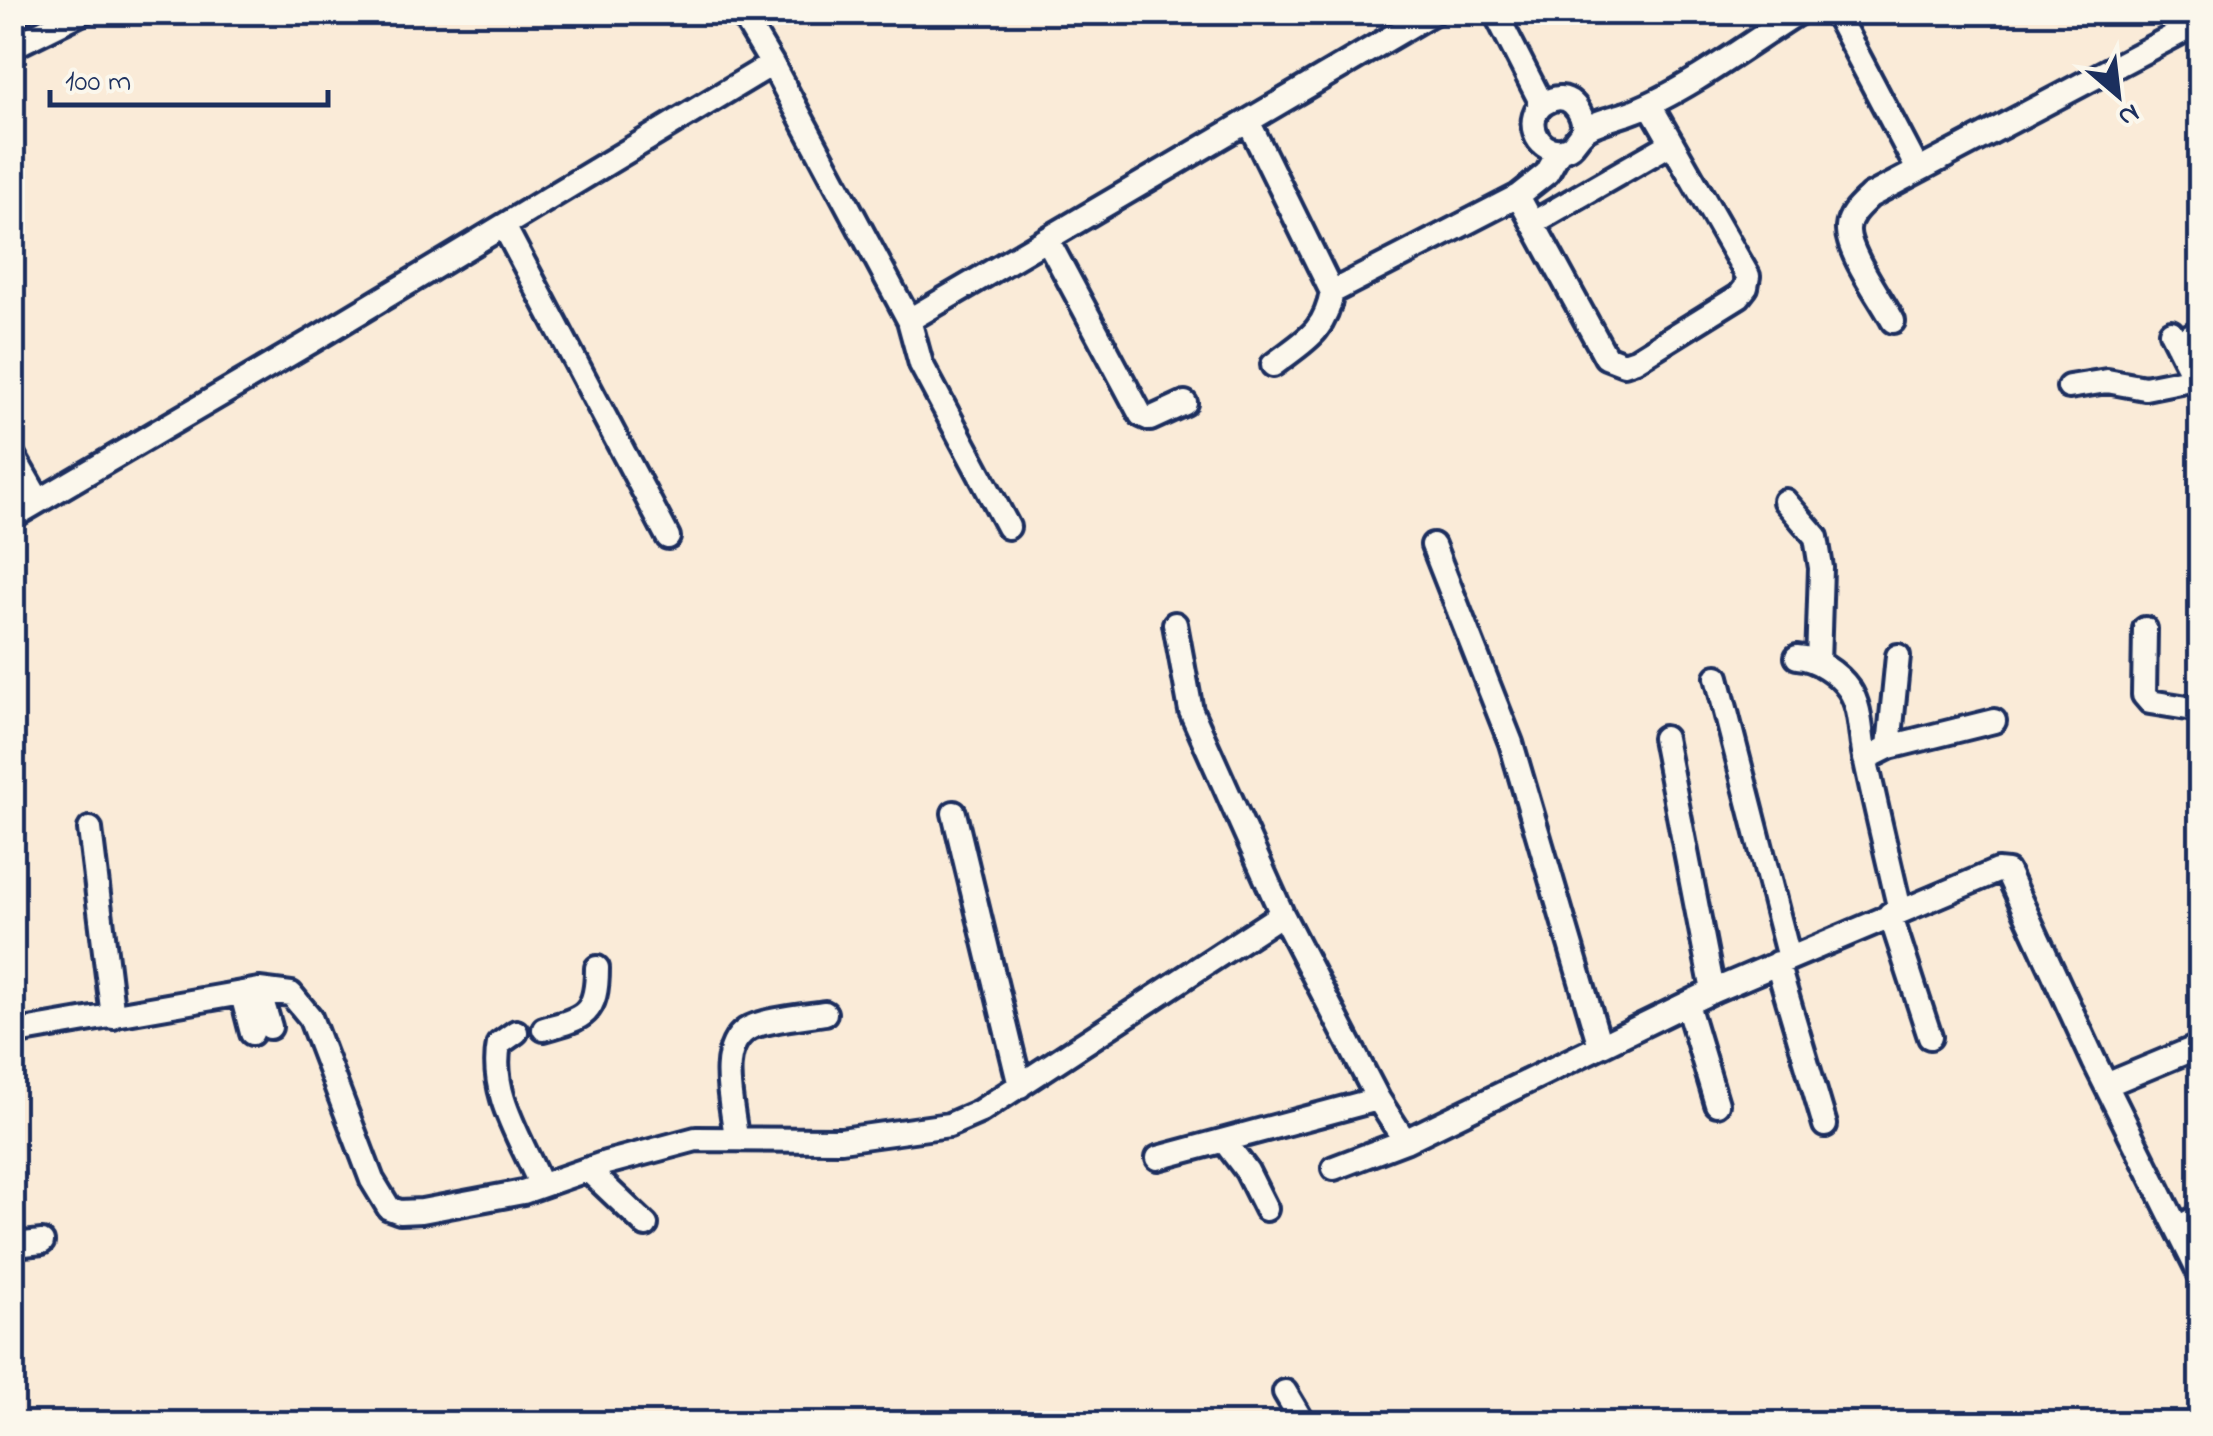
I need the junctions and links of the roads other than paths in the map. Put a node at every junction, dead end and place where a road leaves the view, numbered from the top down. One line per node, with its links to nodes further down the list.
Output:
1 (20, 12): 8 (street)
2 (83, 12): 10 (street)
3 (741, 12): 11 (street)
4 (1434, 12): 14 (street)
5 (1495, 12): 12 (street)
6 (1799, 12): 13 (street)
7 (1835, 12): 18 (street)
8 (12, 15)
9 (2200, 22): 18 (street)
10 (12, 47)
11 (772, 64): 21 (street); 24 (street)
12 (1542, 104): 15 (street); 17 (street)
13 (1650, 105): 15 (street); 16 (street)
14 (1248, 122): 22 (street); 23 (street)
15 (1584, 130): 17 (street)
16 (1672, 143): 20 (street); 20 (street)
17 (1560, 150): 19 (street)
18 (1918, 170): 25 (street)
19 (1518, 196): 20 (street); 23 (street)
20 (1533, 223)
21 (504, 226): 32 (street); 36 (street)
22 (1048, 239): 24 (street); 30 (street)
23 (1332, 292): 27 (street)
24 (909, 320): 35 (street)
25 (1893, 322)
26 (2200, 330): 28 (street)
27 (1273, 365)
28 (2198, 384): 29 (street)
29 (2070, 387)
30 (1185, 403)
31 (12, 454): 32 (street)
32 (39, 501): 34 (street)
33 (1785, 501): 46 (street)
34 (12, 517)
35 (1008, 527)
36 (668, 536)
37 (1432, 545): 63 (street)
38 (1175, 624): 50 (street)
39 (2145, 629): 42 (street)
40 (1898, 656): 45 (street)
41 (1717, 677): 51 (street)
42 (2200, 710)
43 (1994, 721): 45 (street)
44 (1664, 738): 53 (street)
45 (1889, 747): 46 (street)
46 (1865, 759): 49 (street)
47 (954, 812): 66 (street)
48 (90, 829): 57 (street)
49 (1895, 912): 51 (street); 62 (street); 65 (street)
50 (1282, 914): 66 (street); 67 (street)
51 (1783, 961): 53 (street); 69 (street)
52 (597, 968): 58 (street)
53 (1714, 991): 55 (street)
54 (250, 992): 57 (street); 59 (street); 76 (street)
55 (1687, 1004): 63 (street); 68 (street)
56 (824, 1013): 70 (street)
57 (114, 1018): 61 (street)
58 (544, 1029)
59 (262, 1030)
60 (516, 1032): 76 (street)
61 (12, 1033)
62 (1930, 1038)
63 (1600, 1046): 71 (street)
64 (2200, 1046): 65 (street)
65 (2106, 1085): 80 (street)
66 (1020, 1086): 70 (street)
67 (1378, 1100): 71 (street); 72 (street)
68 (1718, 1104)
69 (1825, 1125)
70 (736, 1138): 75 (street)
71 (1405, 1141): 74 (street)
72 (1226, 1142): 73 (street); 77 (street)
73 (1158, 1158)
74 (1334, 1168)
75 (588, 1170): 76 (street); 79 (street)
76 (540, 1184)
77 (1266, 1209)
78 (2200, 1216): 80 (street)
79 (646, 1225)
80 (2178, 1228): 83 (street)
81 (12, 1238): 82 (street)
82 (42, 1242)
83 (2200, 1274)
84 (1285, 1392): 85 (street)
85 (1304, 1424)

